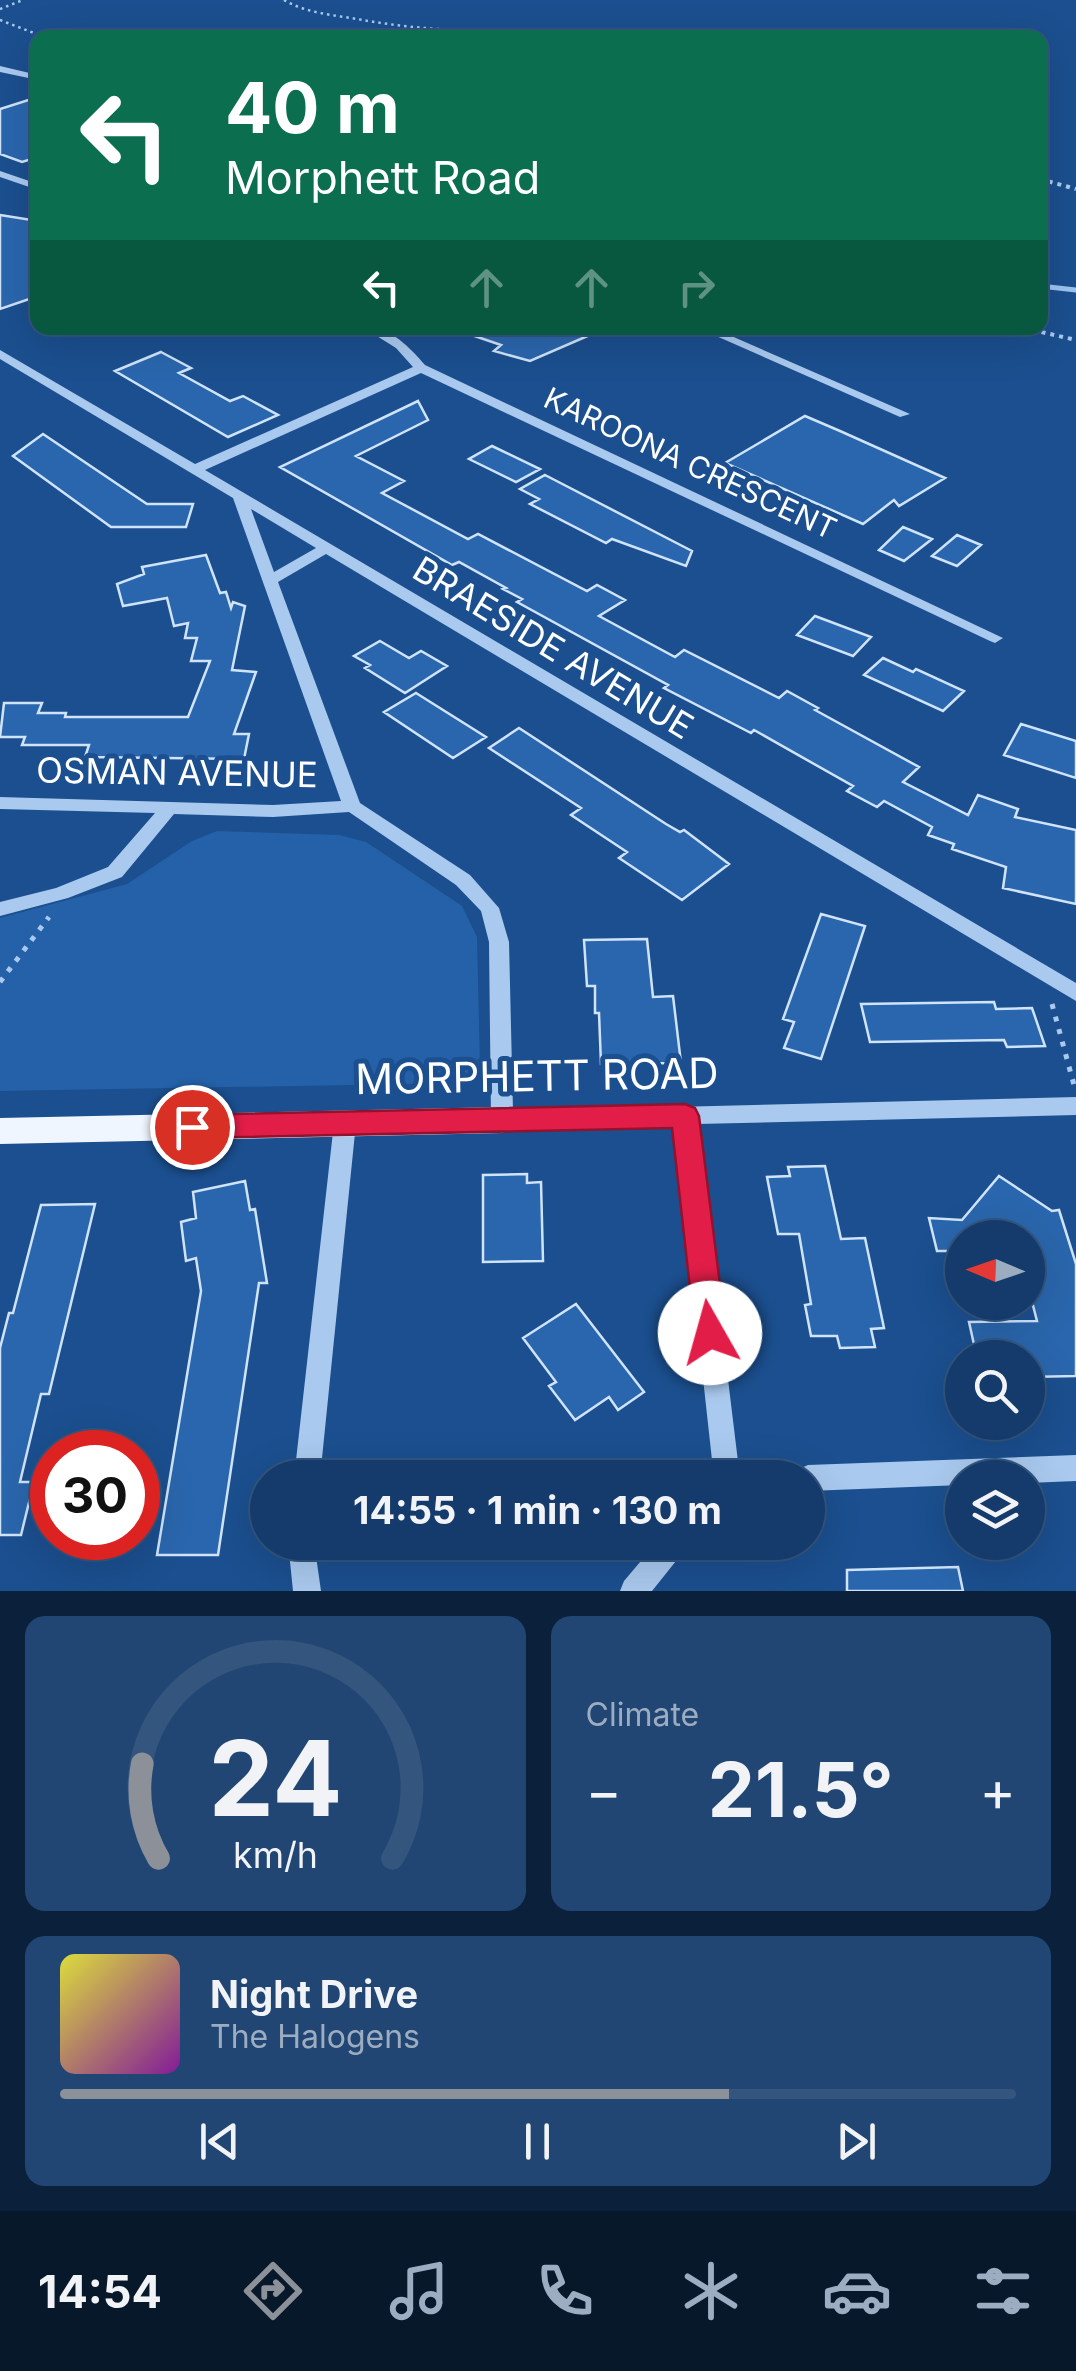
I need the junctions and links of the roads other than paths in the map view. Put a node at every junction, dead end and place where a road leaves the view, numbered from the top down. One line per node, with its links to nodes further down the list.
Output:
1 (0, 69): 2 (street)
2 (30, 76)
3 (0, 174): 4 (street)
4 (30, 184)
5 (382, 335): 8 (street, KAROONA CRESCENT)
6 (720, 335): 9 (street)
7 (0, 354): 10 (street, BRAESIDE AVENUE)
8 (421, 368): 10 (street); 14 (street, KAROONA CRESCENT)
9 (904, 414)
10 (195, 469): 11 (street, BRAESIDE AVENUE)
11 (239, 496): 12 (street, BRAESIDE AVENUE); 13 (street)
12 (328, 548): 13 (street); 19 (street, BRAESIDE AVENUE)
13 (270, 580): 16 (street)
14 (995, 638)
15 (0, 803): 17 (street, OSMAN AVENUE)
16 (352, 806): 17 (street, OSMAN AVENUE); 22 (street)
17 (170, 807): 18 (street)
18 (0, 909)
19 (1076, 993)
20 (1076, 1106): 21 (street, MORPHETT ROAD)
21 (685, 1116): 22 (street, MORPHETT ROAD); 26 (street)
22 (502, 1120): 23 (main road, MORPHETT ROAD)
23 (345, 1123): 24 (main road, MORPHETT ROAD); 25 (street)
24 (0, 1131)
25 (309, 1460)
26 (725, 1460)
27 (1076, 1468): 28 (street)
28 (825, 1477)
29 (303, 1560): 31 (street)
30 (660, 1560): 32 (street)
31 (307, 1591)
32 (634, 1591)

